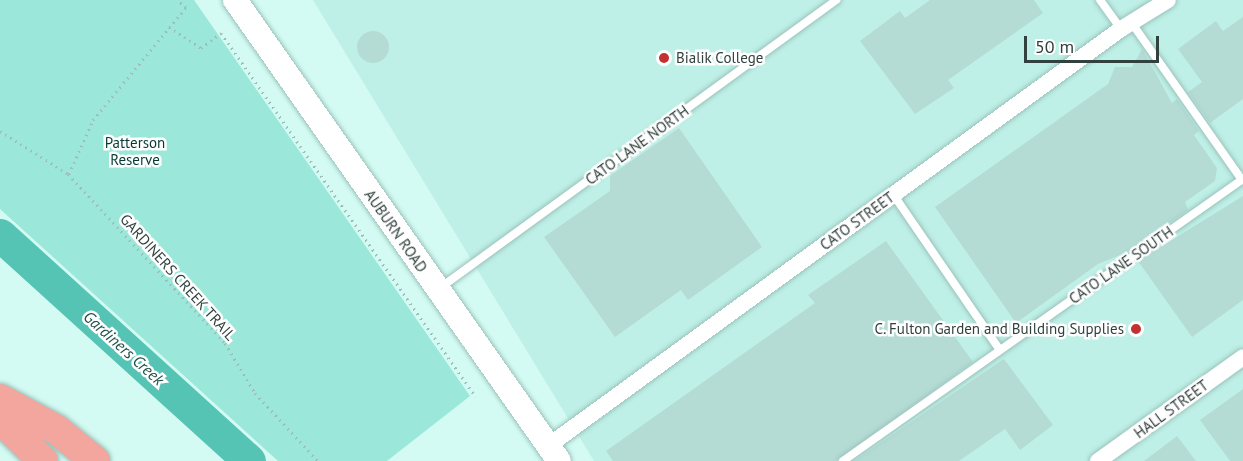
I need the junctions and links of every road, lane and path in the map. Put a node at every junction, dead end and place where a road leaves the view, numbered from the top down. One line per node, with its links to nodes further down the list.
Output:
1 (177, 0): 7 (path)
2 (234, 0): 12 (main road, AUBURN ROAD)
3 (837, 0): 12 (lane, CATO LANE NORTH)
4 (1100, 0): 6 (lane)
5 (1168, 0): 6 (street, CATO STREET)
6 (1126, 25): 10 (lane, CATO LANE SOUTH); 11 (street, CATO STREET)
7 (170, 27): 9 (path); 15 (path)
8 (0, 131): 9 (path, GARDINERS CREEK TRAIL)
9 (68, 174): 21 (path, GARDINERS CREEK TRAIL)
10 (1242, 180): 13 (lane, CATO LANE SOUTH)
11 (893, 194): 13 (lane); 18 (street, CATO STREET)
12 (438, 290): 18 (main road, AUBURN ROAD)
13 (1000, 350): 22 (lane, CATO LANE SOUTH)
14 (1243, 357): 23 (street, HALL STREET)
15 (476, 397)
16 (0, 399): 20 (highway)
17 (0, 419): 19 (highway)
18 (553, 454)
19 (43, 461)
20 (95, 461)
21 (318, 461)
22 (843, 461)
23 (1098, 461)

